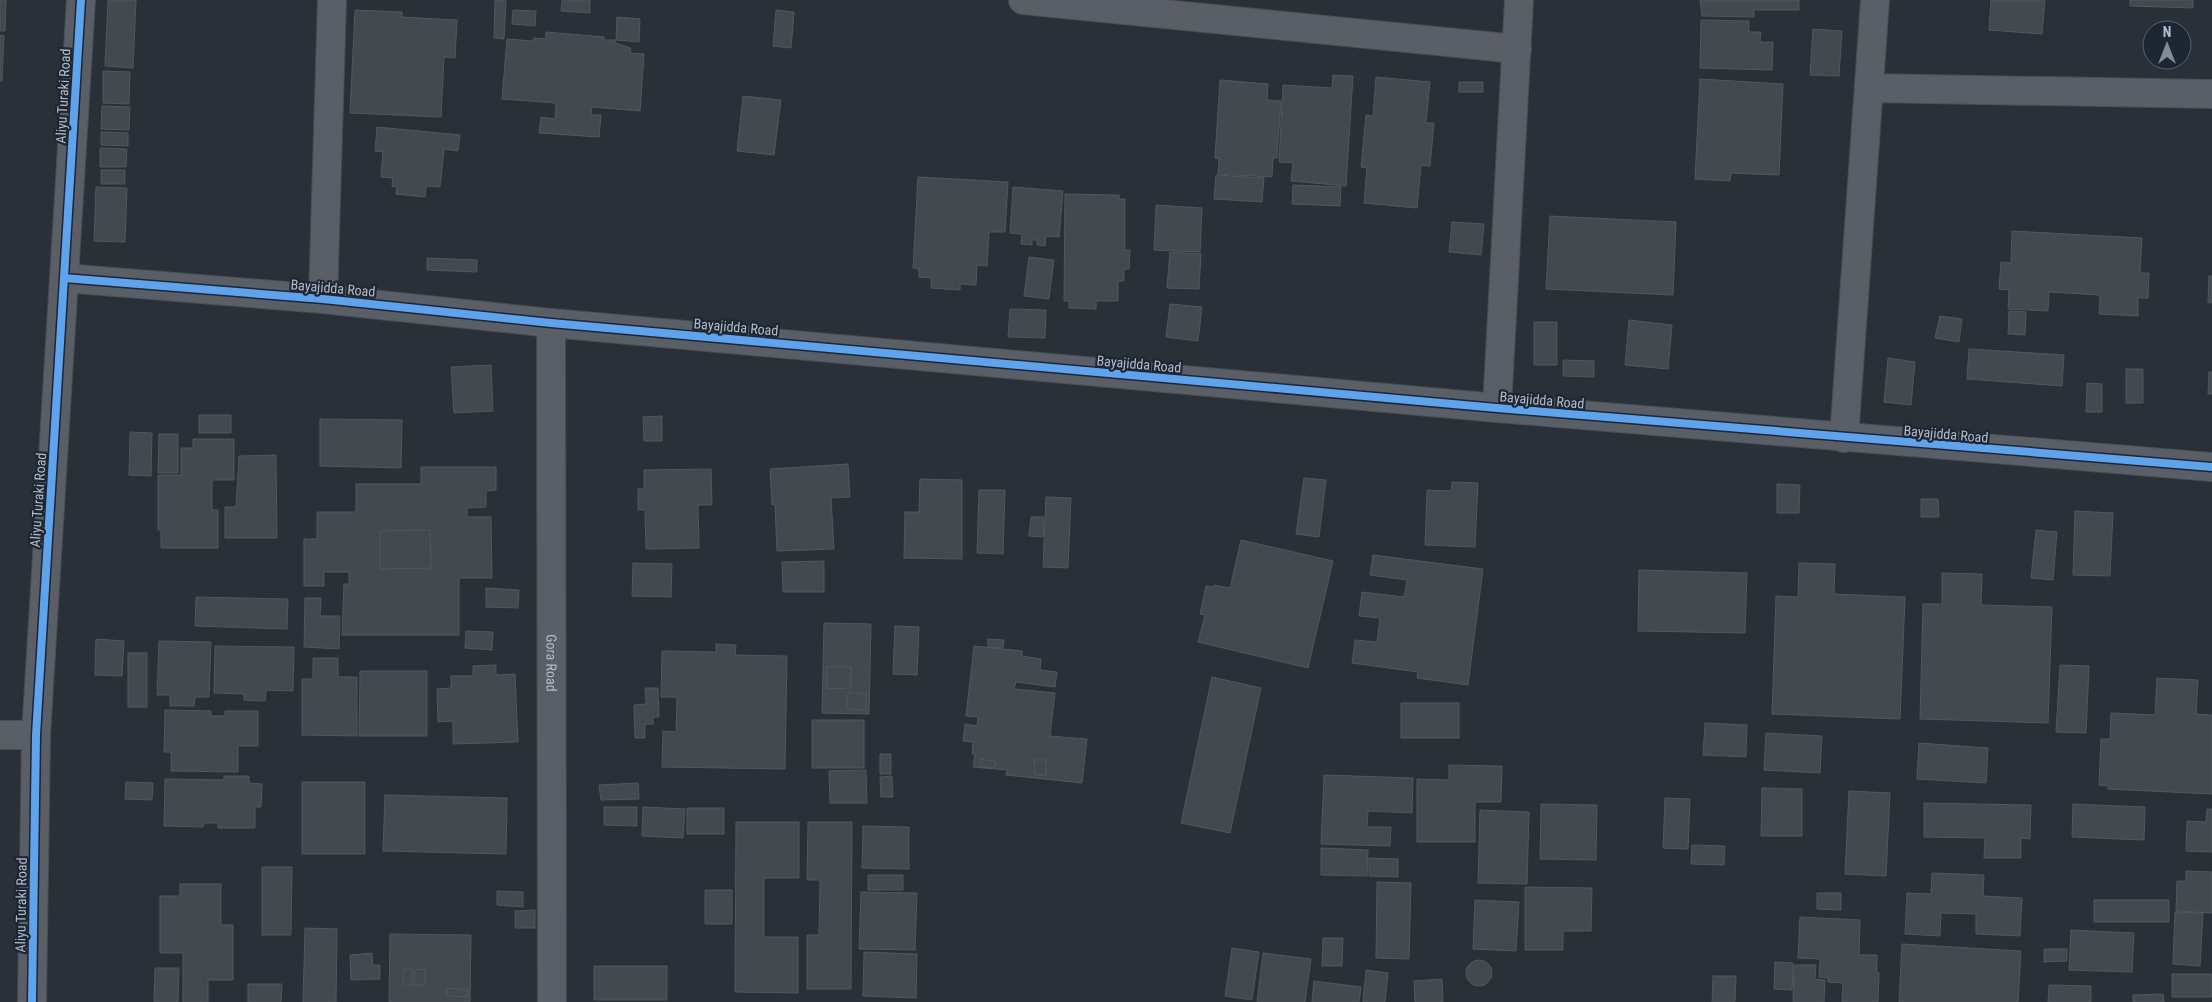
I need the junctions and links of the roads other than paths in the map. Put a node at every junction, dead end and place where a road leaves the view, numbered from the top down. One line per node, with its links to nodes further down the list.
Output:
1 (81, 0): 9 (street, Aliyu Turaki Road)
2 (332, 0): 10 (street)
3 (1023, 0): 6 (street)
4 (1519, 0): 6 (street)
5 (1875, 0): 7 (street)
6 (1517, 49): 12 (street)
7 (1868, 88): 8 (street); 13 (street)
8 (2212, 94)
9 (64, 278): 10 (street, Bayajidda Road); 16 (street, Aliyu Turaki Road)
10 (323, 299): 11 (street, Bayajidda Road)
11 (552, 323): 12 (street, Bayajidda Road); 18 (street, Gora Road)
12 (1497, 408): 13 (street, Bayajidda Road)
13 (1844, 438): 14 (street, Bayajidda Road)
14 (2212, 467)
15 (0, 734): 16 (street)
16 (36, 734): 17 (street, Aliyu Turaki Road)
17 (32, 1002)
18 (552, 1002)

